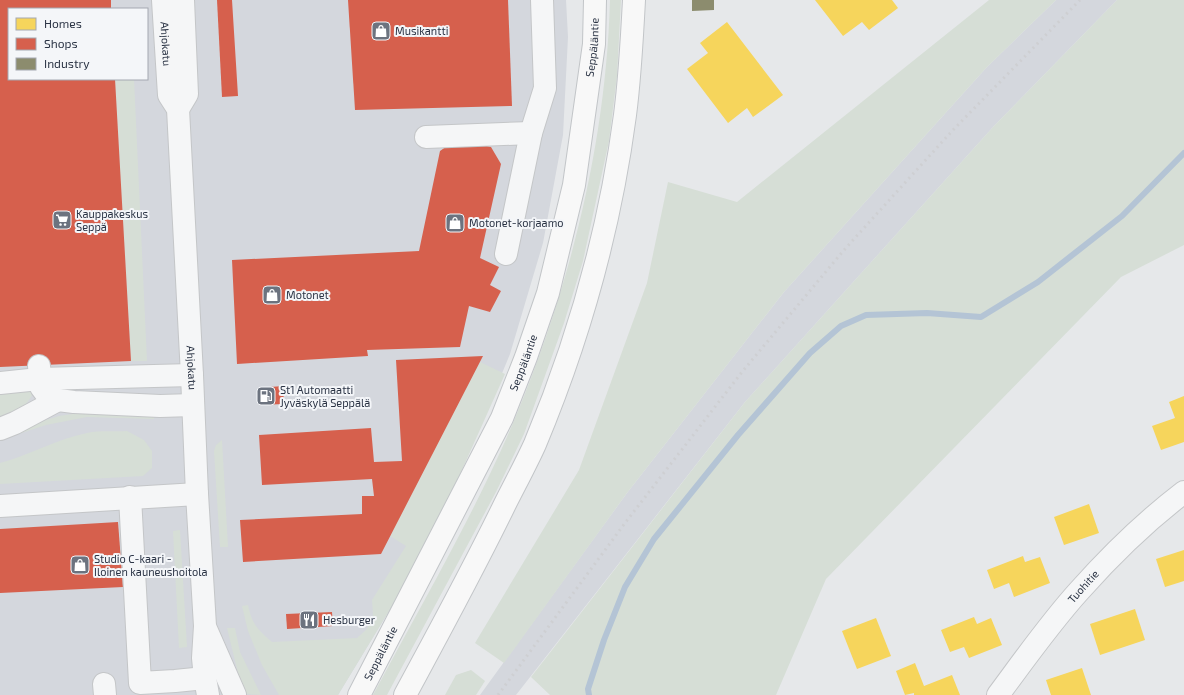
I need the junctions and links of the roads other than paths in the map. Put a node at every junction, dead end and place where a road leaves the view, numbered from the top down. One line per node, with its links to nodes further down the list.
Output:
1 (163, 0): 6 (street, Ahjokatu)
2 (183, 0): 6 (street, Ahjokatu)
3 (542, 0): 7 (street)
4 (595, 0): 23 (main road, Seppäläntie)
5 (634, 0): 24 (main road)
6 (178, 109): 11 (street, Ahjokatu)
7 (531, 133): 8 (street); 9 (street)
8 (426, 137)
9 (506, 254)
10 (39, 372): 11 (street); 12 (street); 13 (street)
11 (192, 374): 14 (street, Ahjokatu)
12 (0, 383)
13 (58, 400): 14 (street); 15 (street)
14 (193, 405): 17 (street, Ahjokatu)
15 (0, 429)
16 (1184, 492): 25 (street, Tuohitie)
17 (197, 494): 18 (street); 20 (street, Ahjokatu)
18 (130, 498): 19 (street); 21 (street)
19 (0, 506)
20 (205, 626): 21 (street, Ahjokatu); 22 (street, Ahjokatu)
21 (207, 686)
22 (235, 695)
23 (359, 695)
24 (406, 695)
25 (998, 695)

